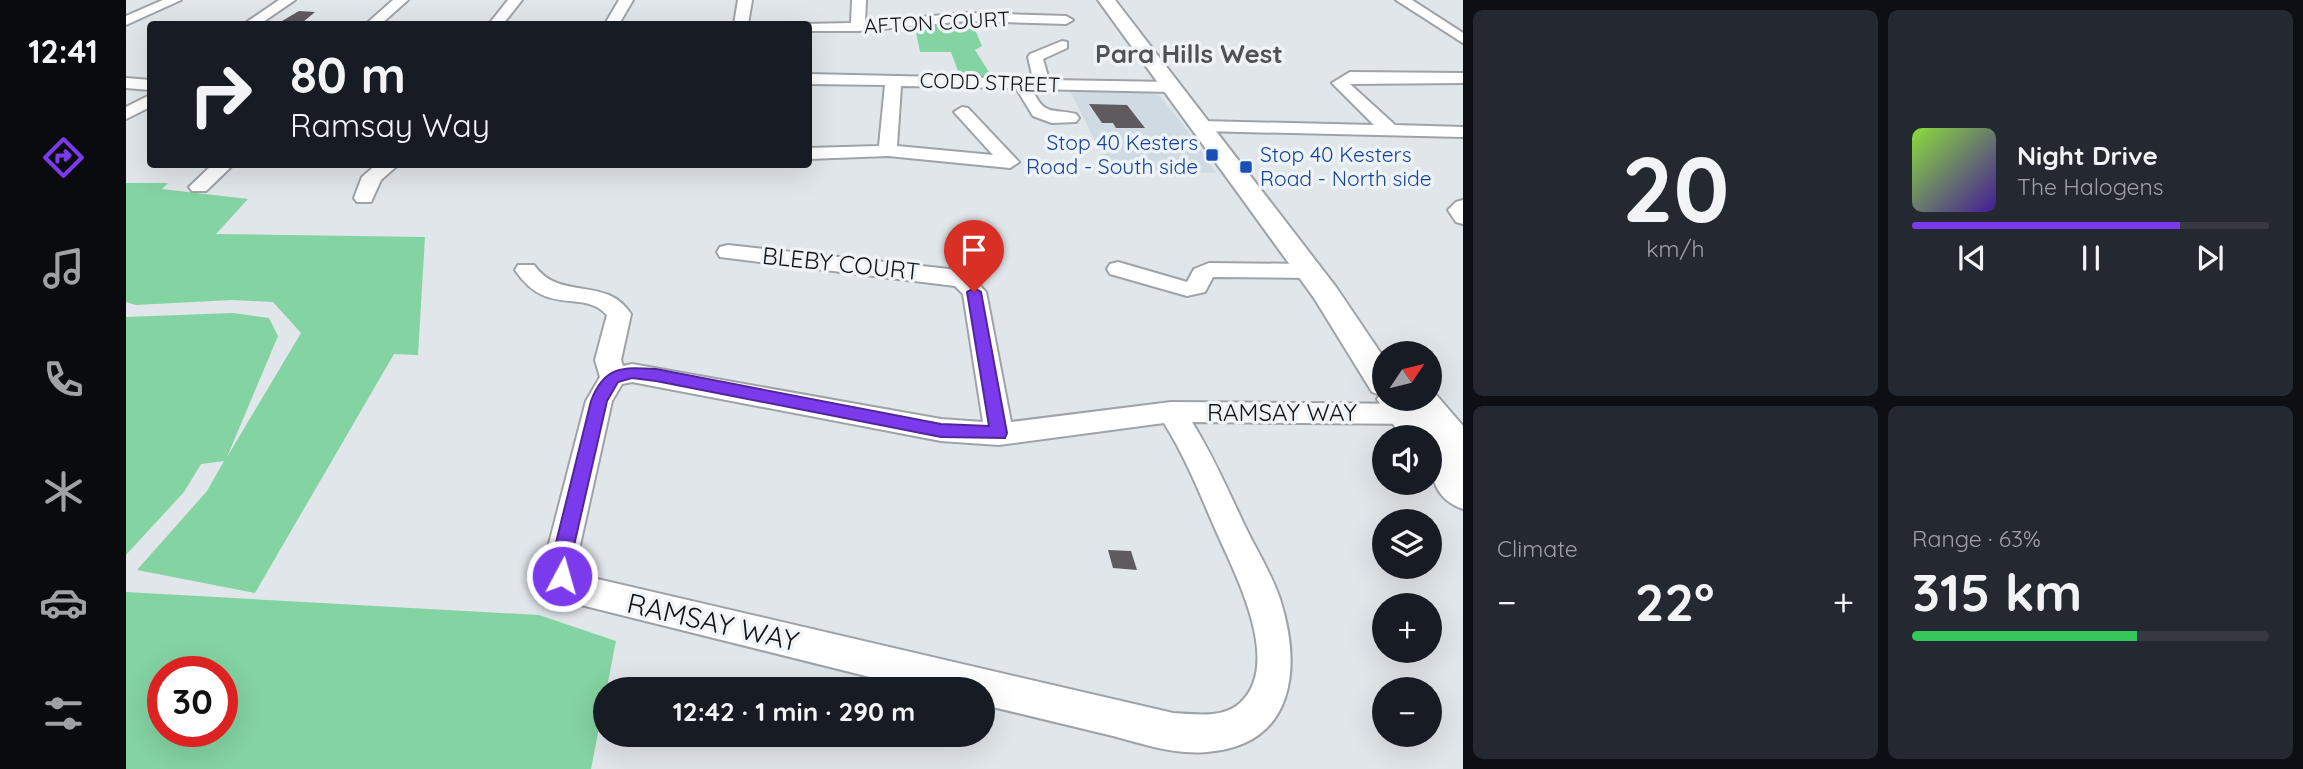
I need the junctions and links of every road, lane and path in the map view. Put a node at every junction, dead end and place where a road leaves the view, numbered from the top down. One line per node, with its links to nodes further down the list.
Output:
1 (174, 0): 11 (street)
2 (288, 0): 12 (street)
3 (401, 0): 13 (street)
4 (515, 0): 14 (street)
5 (626, 0): 15 (street)
6 (745, 0): 16 (street)
7 (859, 0): 18 (street)
8 (1106, 0): 28 (main road)
9 (1403, 0): 19 (street)
10 (1066, 20): 18 (street, AFTON COURT)
11 (127, 21)
12 (256, 21)
13 (376, 21)
14 (498, 21)
15 (614, 21)
16 (742, 21)
17 (812, 27): 18 (street, AFTON COURT)
18 (858, 27)
19 (1463, 39)
20 (1062, 46): 27 (street)
21 (1463, 78): 34 (street)
22 (812, 79): 23 (street, CODD STREET)
23 (893, 80): 26 (street, CODD STREET); 36 (street)
24 (126, 83): 25 (street)
25 (147, 85)
26 (1022, 85): 27 (street, CODD STREET); 32 (street)
27 (1042, 85): 28 (street, CODD STREET)
28 (1171, 87): 33 (main road)
29 (147, 102): 31 (street)
30 (962, 112): 36 (street)
31 (126, 114)
32 (1070, 118)
33 (1201, 126): 34 (street); 47 (main road)
34 (1391, 131): 35 (street)
35 (1463, 132)
36 (888, 151): 37 (street)
37 (812, 154)
38 (220, 168): 40 (street)
39 (384, 168): 41 (street)
40 (199, 187)
41 (363, 198)
42 (1463, 206): 43 (street)
43 (1463, 218)
44 (728, 252): 53 (street, BLEBY COURT)
45 (1118, 269): 47 (street)
46 (526, 270): 50 (street)
47 (1318, 282): 48 (main road); 49 (main road)
48 (1372, 345)
49 (1372, 365)
50 (613, 377): 51 (street, RAMSAY WAY); 53 (street, RAMSAY WAY)
51 (1171, 412): 52 (street, RAMSAY WAY); 53 (street, RAMSAY WAY)
52 (1417, 419): 54 (main road); 55 (main road)
53 (999, 433)
54 (1463, 450)
55 (1463, 493)

